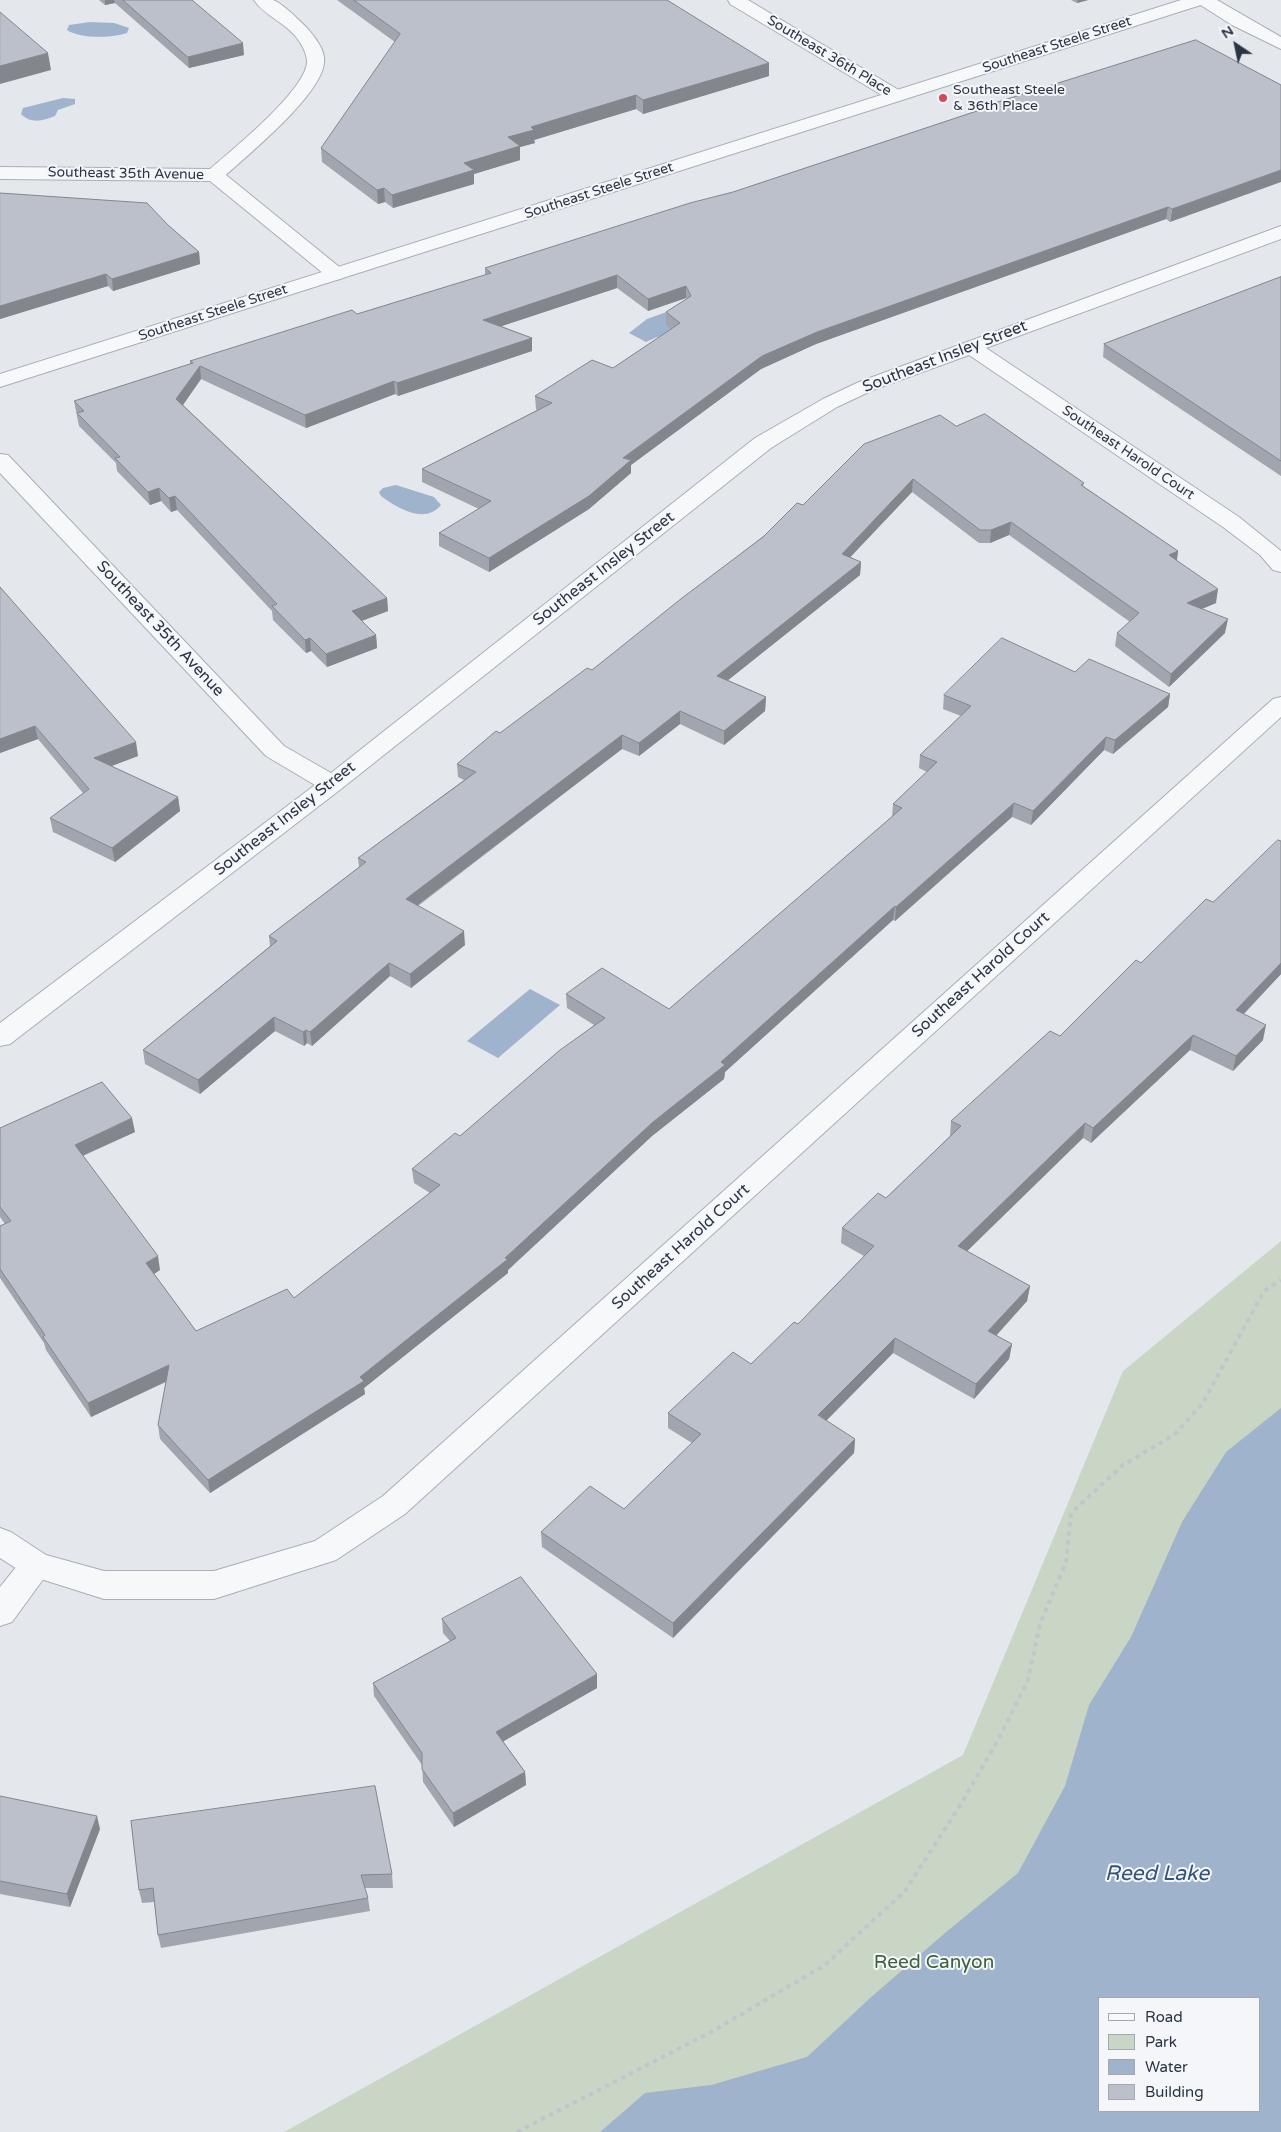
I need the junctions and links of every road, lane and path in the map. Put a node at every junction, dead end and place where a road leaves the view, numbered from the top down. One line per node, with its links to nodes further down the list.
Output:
1 (262, 0): 8 (street)
2 (736, 0): 6 (street, Southeast 36th Place)
3 (1198, 0): 6 (street, Southeast Steele Street)
4 (1205, 0): 5 (street)
5 (1281, 44)
6 (896, 96): 10 (street, Southeast Steele Street)
7 (0, 172): 8 (street, Southeast 35th Avenue)
8 (215, 175): 10 (street, Southeast 35th Avenue)
9 (1281, 232): 11 (street, Southeast Insley Street)
10 (336, 274): 12 (street, Southeast Steele Street)
11 (971, 347): 14 (street, Southeast Harold Court); 16 (street, Southeast Insley Street)
12 (0, 381)
13 (0, 460): 16 (street, Southeast 35th Avenue)
14 (1281, 565)
15 (1281, 704): 20 (street, Southeast Harold Court)
16 (332, 784): 17 (street, Southeast Insley Street)
17 (0, 1037)
18 (1281, 1280): 22 (path)
19 (0, 1541): 20 (street, Southeast Harold Court)
20 (36, 1565): 21 (street)
21 (0, 1612)
22 (517, 2132)

